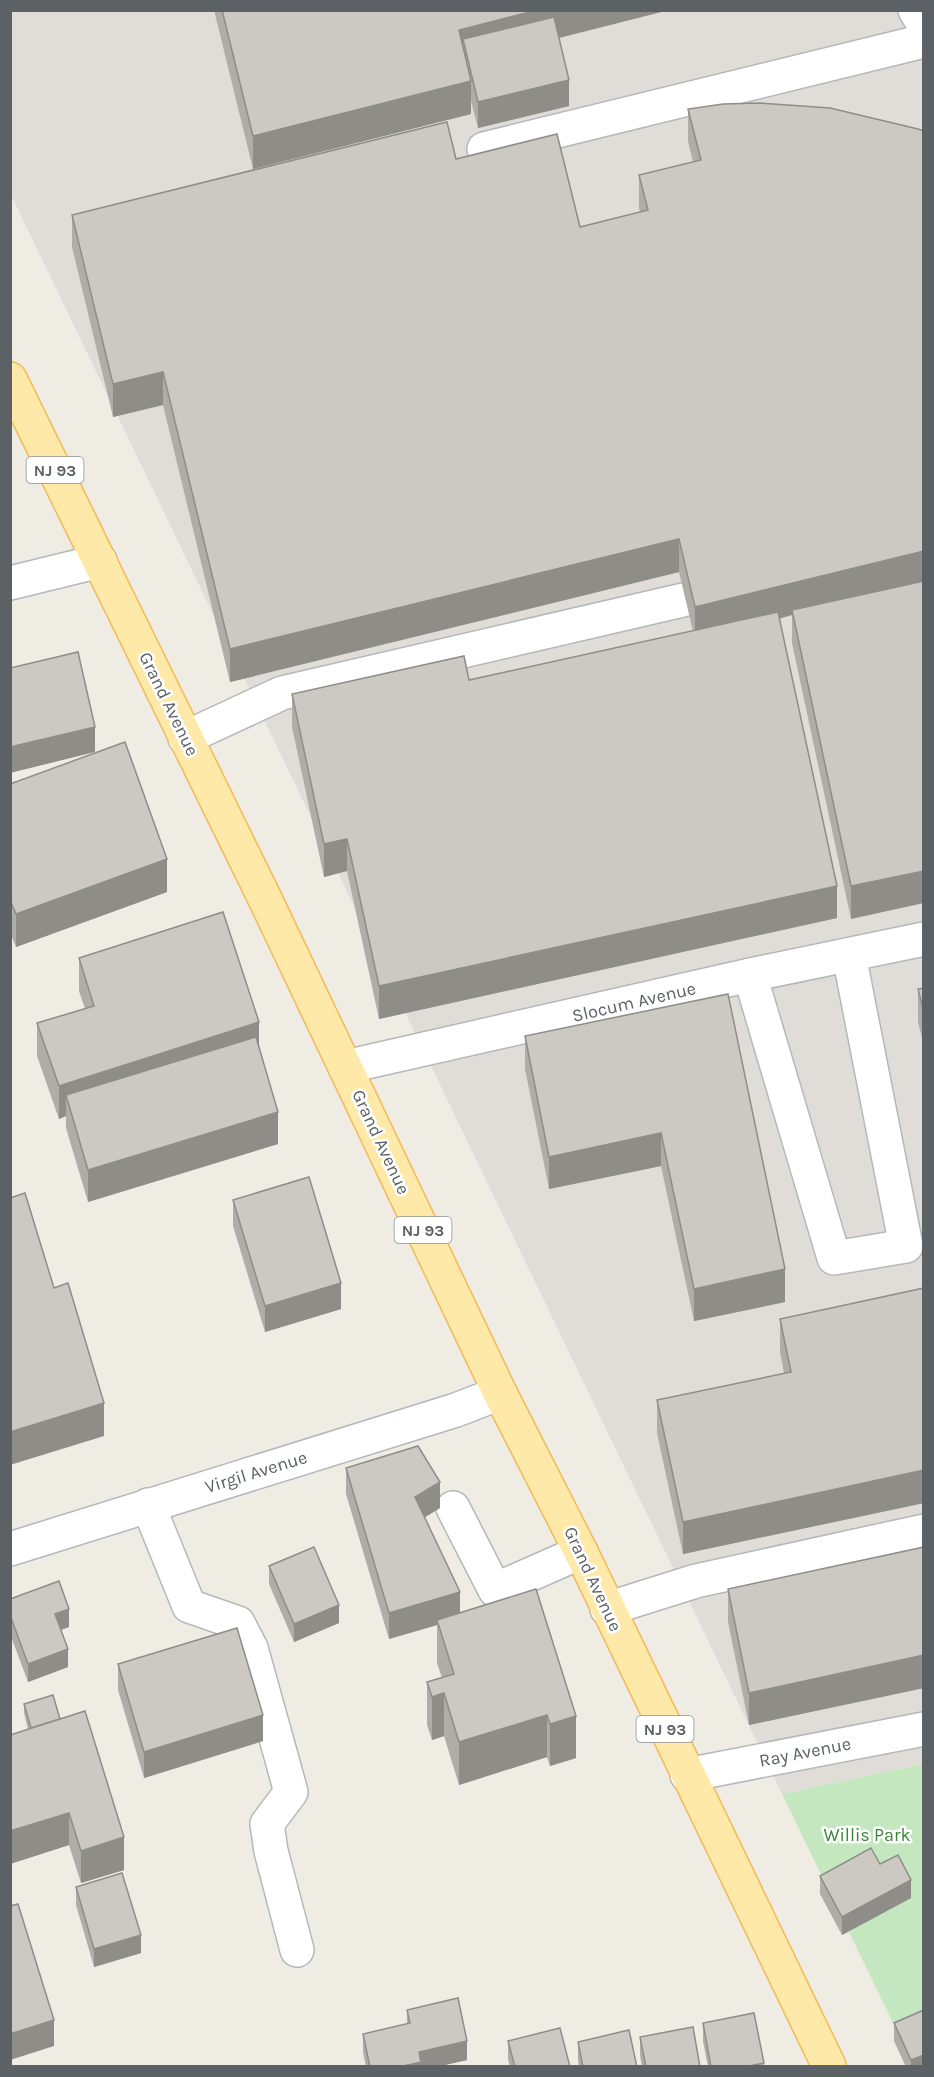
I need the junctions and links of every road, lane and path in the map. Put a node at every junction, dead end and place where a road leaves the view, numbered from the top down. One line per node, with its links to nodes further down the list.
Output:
1 (915, 10): 2 (street)
2 (924, 25)
3 (924, 41): 4 (street)
4 (484, 149)
5 (10, 379): 6 (main road, Grand Avenue / NJ 93)
6 (100, 561): 7 (street); 9 (main road, Grand Avenue / NJ 93)
7 (10, 583)
8 (684, 600): 9 (street)
9 (185, 738): 13 (main road, Grand Avenue / NJ 93)
10 (924, 939): 11 (street, Slocum Avenue)
11 (849, 955): 12 (street, Slocum Avenue); 12 (street)
12 (750, 975): 13 (street, Slocum Avenue)
13 (345, 1067): 14 (main road, Grand Avenue / NJ 93)
14 (500, 1393): 15 (street, Virgil Avenue); 19 (main road, Grand Avenue / NJ 93)
15 (148, 1505): 18 (street, Virgil Avenue); 23 (street)
16 (453, 1508): 19 (street)
17 (924, 1531): 20 (street)
18 (10, 1549)
19 (581, 1552): 20 (main road, Grand Avenue / NJ 93)
20 (607, 1609): 22 (main road, Grand Avenue / NJ 93)
21 (924, 1729): 22 (street, Ray Avenue)
22 (687, 1774): 24 (main road, Grand Avenue / NJ 93)
23 (297, 1950)
24 (829, 2067)

